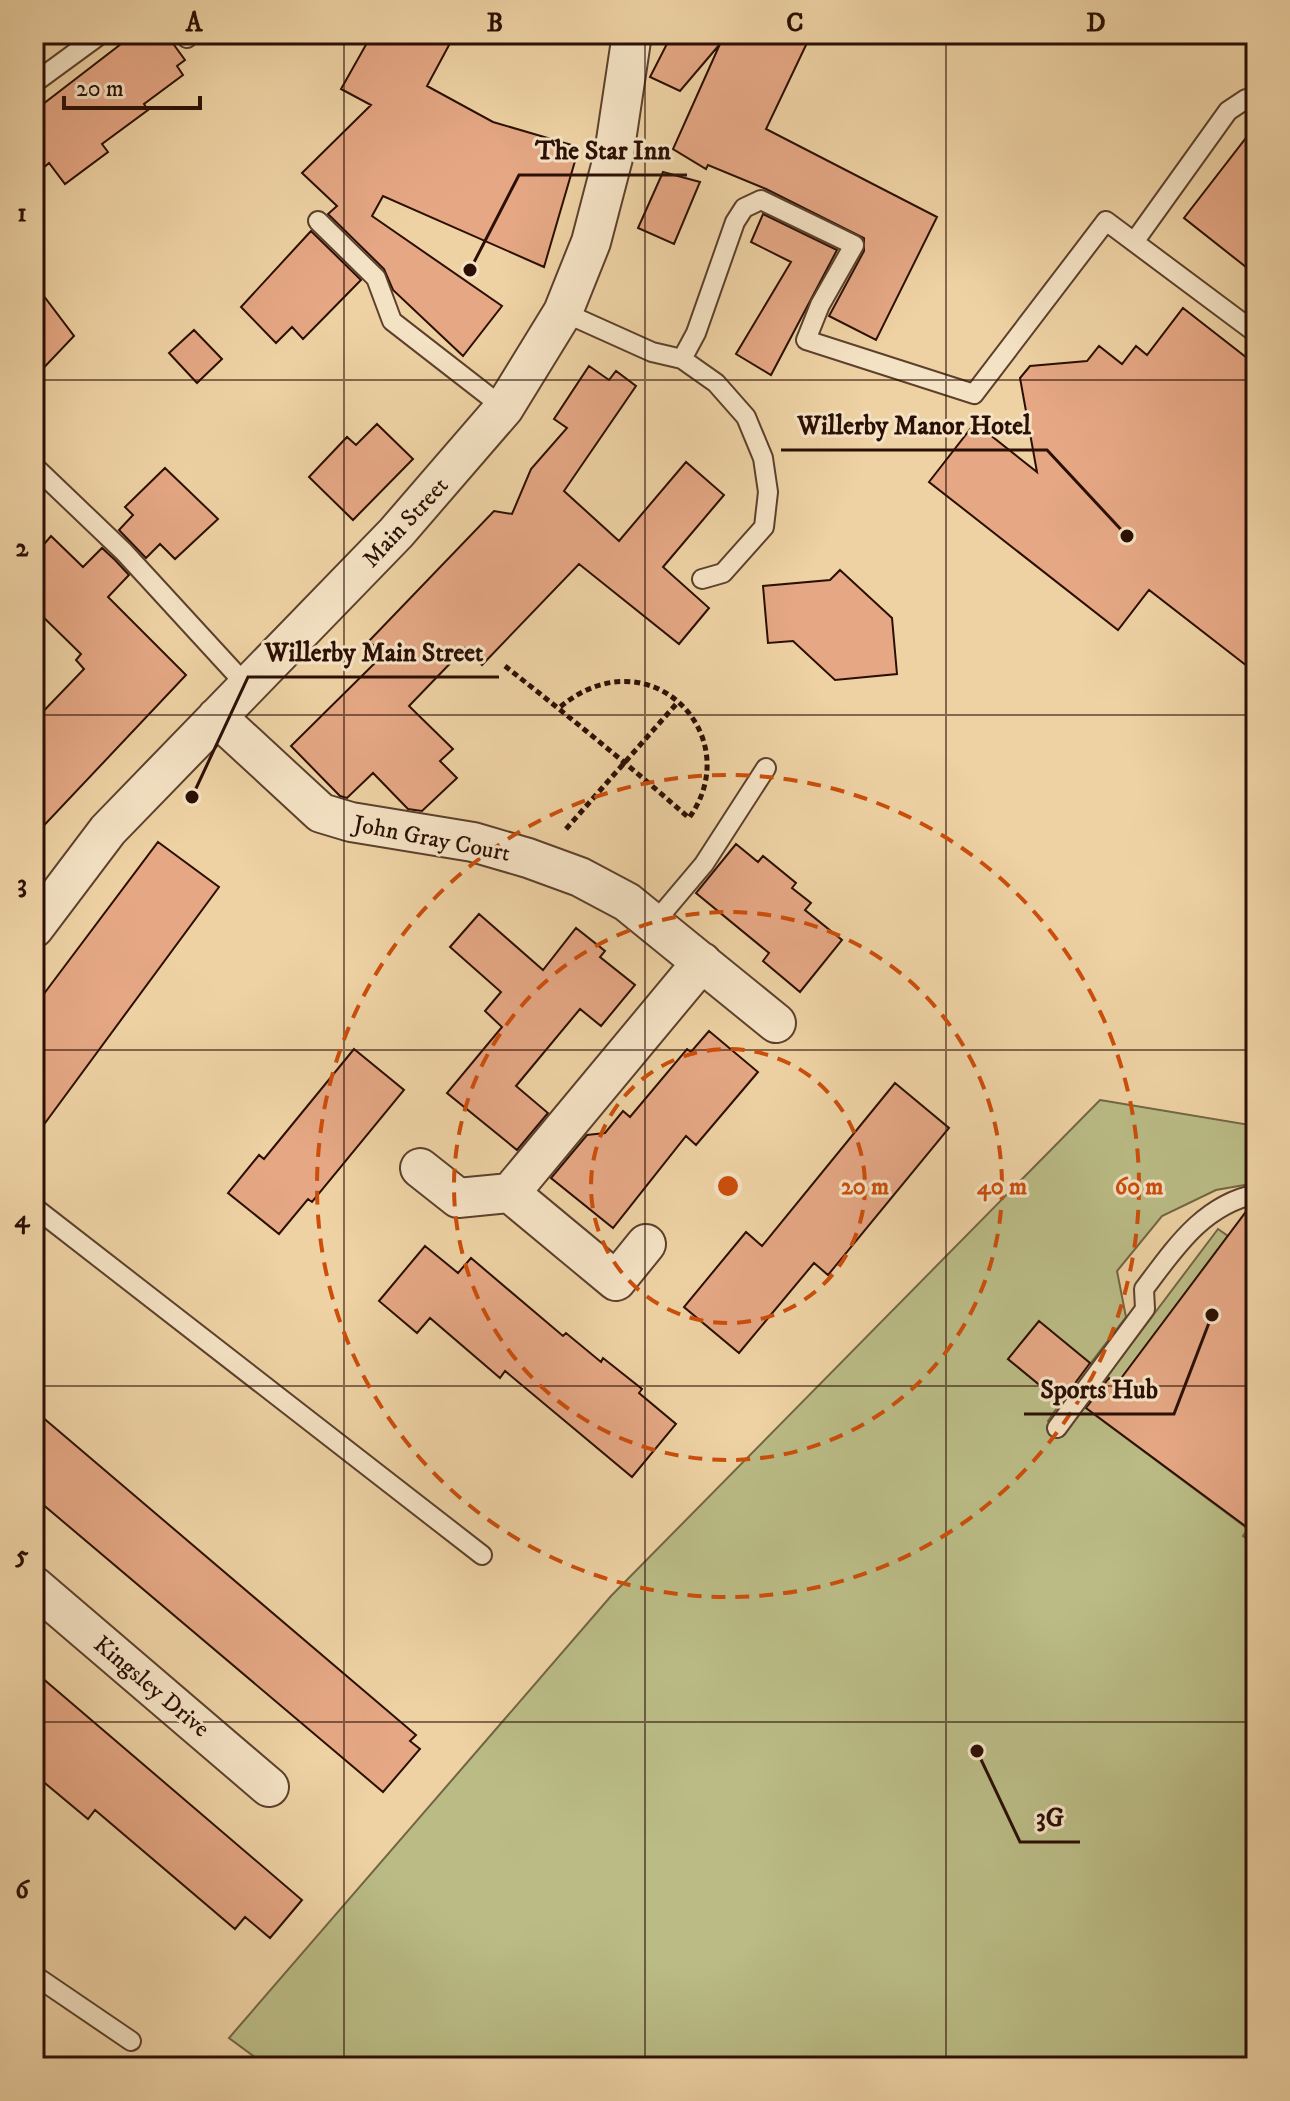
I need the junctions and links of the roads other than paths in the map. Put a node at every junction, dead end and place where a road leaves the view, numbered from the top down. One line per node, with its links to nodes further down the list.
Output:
1 (101, 34): 3 (lane)
2 (632, 34): 7 (street, Main Street)
3 (34, 83)
4 (1256, 101): 6 (lane)
5 (318, 221): 10 (lane)
6 (1134, 242): 8 (lane); 9 (lane)
7 (563, 312): 9 (lane); 10 (street, Main Street)
8 (1256, 333)
9 (682, 359): 12 (lane)
10 (504, 408): 13 (street, Main Street)
11 (34, 466): 13 (lane)
12 (702, 579)
13 (247, 686): 14 (street, Main Street)
14 (217, 717): 16 (street, John Gray Court); 17 (street, Main Street)
15 (766, 768): 16 (lane)
16 (655, 922): 18 (street, John Gray Court)
17 (34, 928)
18 (702, 962): 19 (street, John Gray Court); 21 (street)
19 (776, 1023)
20 (420, 1168): 21 (street)
21 (510, 1193): 24 (street)
22 (1256, 1194): 25 (lane)
23 (34, 1207): 26 (lane)
24 (646, 1244)
25 (1057, 1428)
26 (482, 1555)
27 (34, 1586): 28 (street, Kingsley Drive)
28 (269, 1787)
29 (34, 1975): 30 (lane)
30 (131, 2041)

